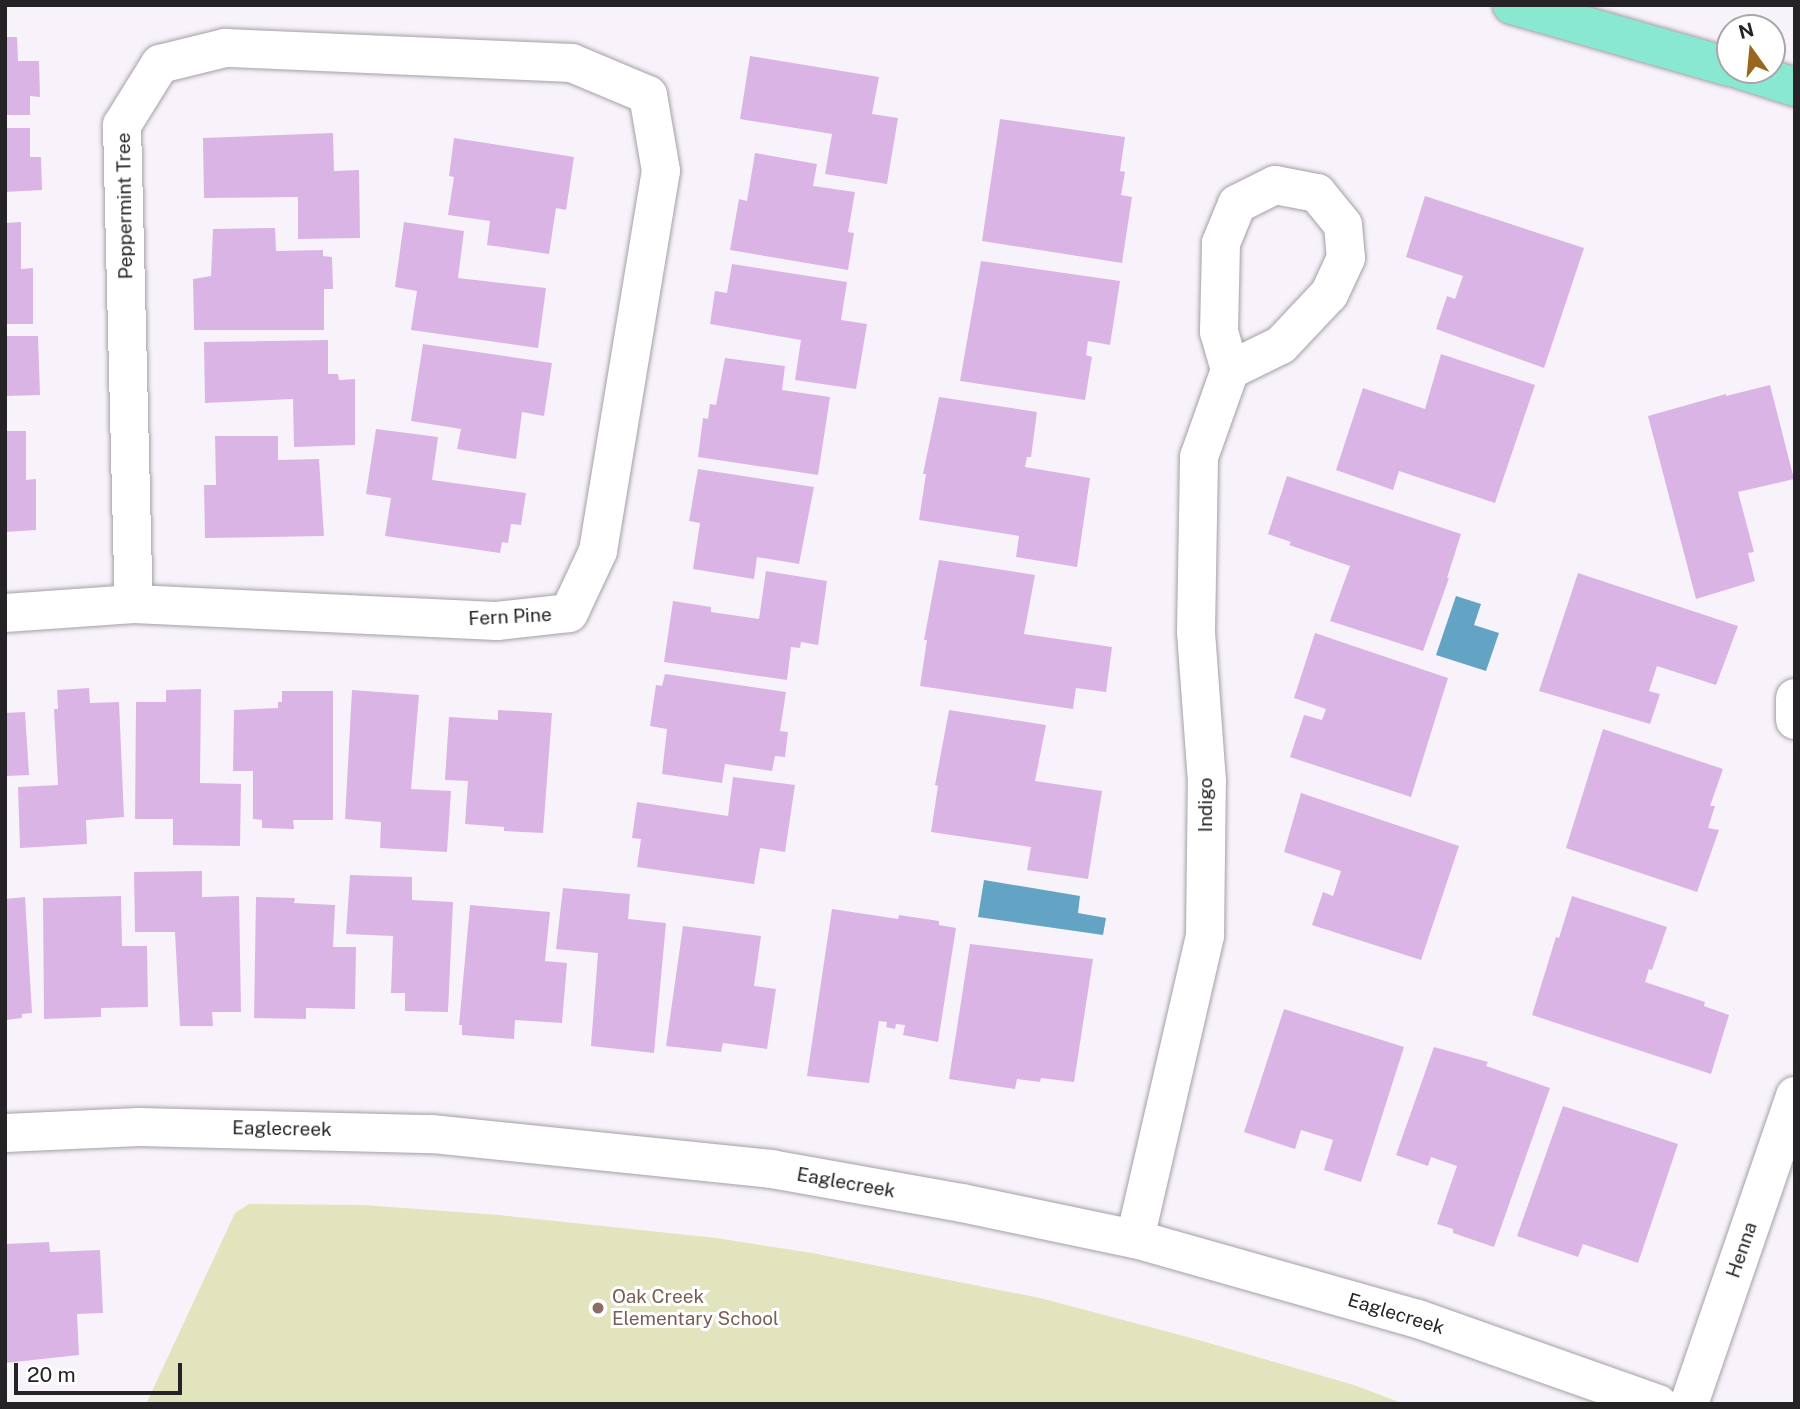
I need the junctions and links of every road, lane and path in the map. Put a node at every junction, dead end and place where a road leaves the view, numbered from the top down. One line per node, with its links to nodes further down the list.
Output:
1 (1511, 5): 2 (main road)
2 (1716, 63)
3 (648, 95): 5 (street, Fern Pine); 5 (street, Peppermint Tree)
4 (1230, 370): 4 (street); 11 (street, Indigo)
5 (134, 604): 6 (street, Fern Pine)
6 (5, 613)
7 (1795, 698): 8 (street)
8 (1795, 720)
9 (1795, 1096): 13 (street, Henna)
10 (5, 1133): 11 (street, Eaglecreek)
11 (1135, 1239): 12 (street, Eaglecreek)
12 (1658, 1404)
13 (1689, 1404)

